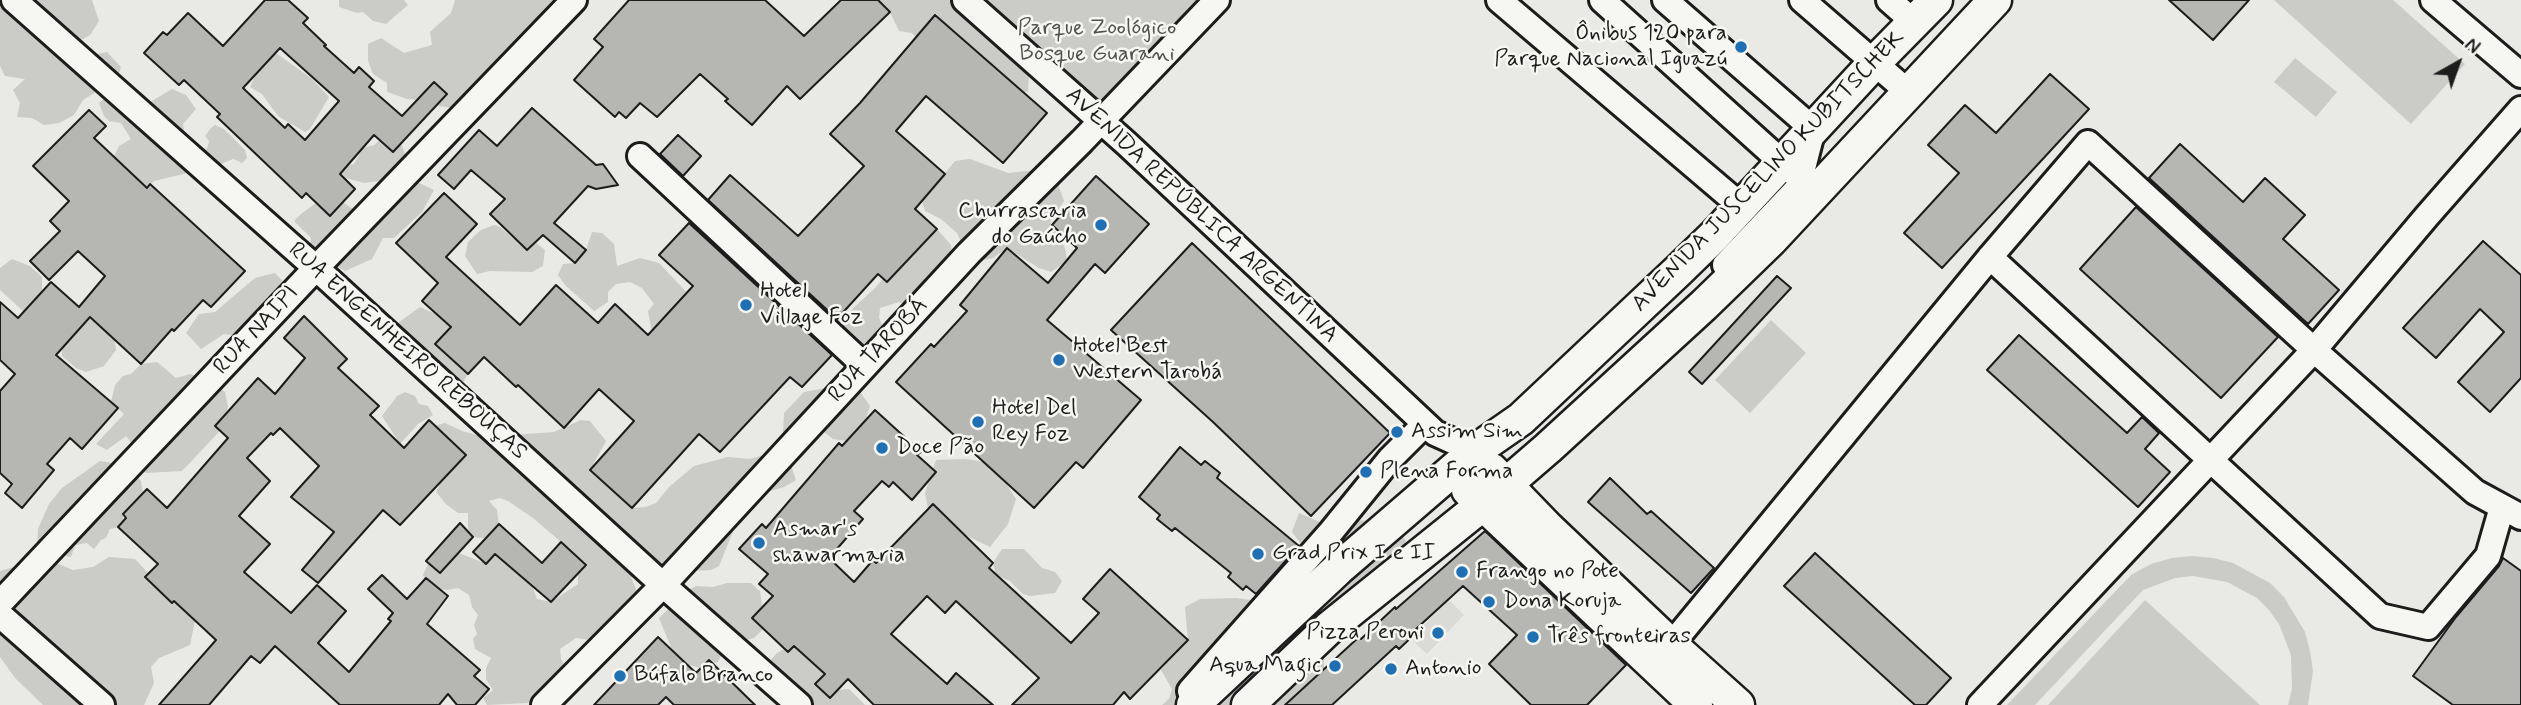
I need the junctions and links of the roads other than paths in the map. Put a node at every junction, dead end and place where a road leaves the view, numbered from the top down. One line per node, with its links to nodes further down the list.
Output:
1 (13, 0): 23 (street, RUA ENGENHEIRO REBOUÇAS)
2 (574, 0): 23 (street, RUA NAIPI)
3 (965, 0): 17 (street, AVENIDA REPÚBLICA ARGENTINA)
4 (1217, 0): 17 (street, RUA TAROBÁ)
5 (1499, 0): 21 (street)
6 (1602, 0): 20 (street)
7 (1665, 0): 18 (street)
8 (1802, 0): 13 (street)
9 (1889, 0): 12 (street)
10 (1994, 0): 15 (main road, AVENIDA JUSCELINO KUBITSCHEK)
11 (2433, 0): 14 (street)
12 (1926, 11): 13 (main road, AVENIDA JUSCELINO KUBITSCHEK)
13 (1875, 62): 15 (street); 18 (main road, AVENIDA JUSCELINO KUBITSCHEK)
14 (2521, 75)
15 (1908, 91): 24 (main road, AVENIDA JUSCELINO KUBITSCHEK)
16 (2521, 109): 25 (street)
17 (1101, 121): 26 (street, RUA TAROBÁ); 27 (street, AVENIDA REPÚBLICA ARGENTINA)
18 (1813, 129): 20 (main road, AVENIDA JUSCELINO KUBITSCHEK)
19 (640, 156): 26 (street)
20 (1791, 171): 21 (main road, AVENIDA JUSCELINO KUBITSCHEK); 24 (street)
21 (1741, 206): 28 (main road, AVENIDA JUSCELINO KUBITSCHEK)
22 (1990, 257): 25 (street); 29 (street); 36 (street)
23 (316, 268): 33 (street, RUA ENGENHEIRO REBOUÇAS); 34 (street, RUA NAIPI)
24 (1704, 304): 31 (main road, AVENIDA JUSCELINO KUBITSCHEK)
25 (2314, 350): 29 (street); 32 (street)
26 (865, 366): 33 (street, RUA TAROBÁ)
27 (1430, 429): 28 (street, AVENIDA REPÚBLICA ARGENTINA); 30 (street, AVENIDA REPÚBLICA ARGENTINA); 40 (street)
28 (1475, 451): 30 (main road, AVENIDA JUSCELINO KUBITSCHEK); 31 (main road, AVENIDA REPÚBLICA ARGENTINA)
29 (2211, 461): 32 (street); 45 (street)
30 (1450, 471): 31 (main road, AVENIDA REPÚBLICA ARGENTINA); 41 (main road, AVENIDA JUSCELINO KUBITSCHEK)
31 (1494, 495): 36 (main road, AVENIDA REPÚBLICA ARGENTINA); 42 (main road, AVENIDA JUSCELINO KUBITSCHEK); 43 (main road, AVENIDA REPÚBLICA ARGENTINA)
32 (2511, 512)
33 (663, 585): 38 (street, RUA TAROBÁ); 39 (street, RUA ENGENHEIRO REBOUÇAS)
34 (0, 603)
35 (0, 615): 37 (street)
36 (1671, 645): 44 (main road, AVENIDA REPÚBLICA ARGENTINA)
37 (102, 705)
38 (544, 705)
39 (799, 705)
40 (1178, 705)
41 (1193, 705)
42 (1248, 705)
43 (1696, 705)
44 (1738, 705)
45 (1980, 705)

